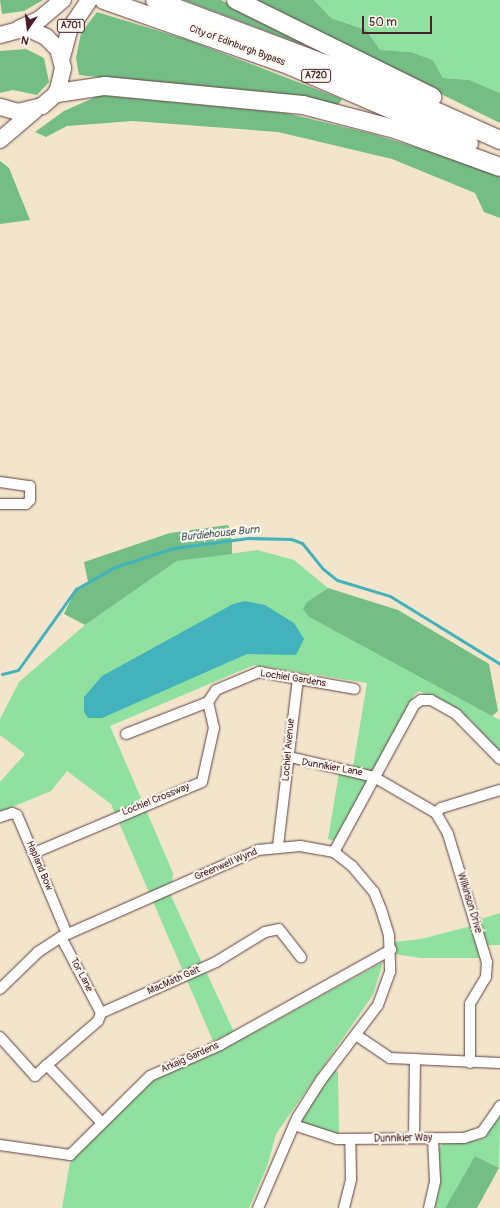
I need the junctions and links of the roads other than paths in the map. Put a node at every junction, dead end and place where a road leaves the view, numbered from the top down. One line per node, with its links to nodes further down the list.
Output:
1 (63, 0): 6 (main road, A701)
2 (90, 0): 8 (main road, A701)
3 (104, 0): 15 (highway, City of Edinburgh Bypass / A720)
4 (155, 0): 14 (highway, City of Edinburgh Bypass / A720)
5 (236, 0): 12 (highway)
6 (20, 28): 7 (main road, A701); 8 (main road, A701)
7 (0, 35)
8 (62, 57): 9 (main road, A701)
9 (57, 93): 11 (main road); 16 (highway)
10 (0, 107): 11 (main road)
11 (38, 108): 13 (main road)
12 (500, 132)
13 (0, 140)
14 (500, 140)
15 (500, 158)
16 (500, 167)
17 (0, 482): 18 (street)
18 (0, 504)
19 (298, 678): 20 (street, Lochiel Gardens); 21 (street, Lochiel Gardens); 23 (street, Lochiel Avenue)
20 (355, 689)
21 (208, 702): 22 (street, Lochiel Gardens); 31 (street, Lochiel Crossway)
22 (126, 734)
23 (290, 757): 25 (street, Dunnikier Lane); 29 (street, Lochiel Avenue)
24 (500, 759): 25 (street)
25 (374, 777): 27 (street, Wilkinson Drive); 30 (street)
26 (500, 790): 27 (street)
27 (436, 814): 40 (street, Wilkinson Drive)
28 (0, 818): 31 (street, Hapland Bow)
29 (278, 846): 30 (street, Greenwell Wynd); 32 (street, Greenwell Wynd)
30 (334, 852): 33 (street)
31 (34, 853): 32 (street, Hapland Bow)
32 (64, 935): 35 (street, Greenwell Wynd); 36 (street, Tor Lane)
33 (391, 950): 37 (street); 44 (street, Arkaig Gardens)
34 (301, 957): 36 (street, MacMath Gait)
35 (0, 989)
36 (101, 1013): 42 (street, MacMath Gait)
37 (356, 1035): 39 (street); 45 (street)
38 (0, 1037): 42 (street, MacMath Gait)
39 (415, 1059): 40 (street); 46 (street)
40 (470, 1063): 41 (street)
41 (500, 1063)
42 (47, 1065): 44 (street)
43 (500, 1106): 47 (street, Dunnikier Way)
44 (101, 1122): 49 (street, Arkaig Gardens)
45 (294, 1125): 48 (street, Dunnikier Way); 50 (street)
46 (414, 1138): 47 (street, Dunnikier Way); 48 (street, Dunnikier Way)
47 (433, 1138): 52 (street)
48 (350, 1140): 51 (street)
49 (0, 1145)
50 (258, 1208)
51 (344, 1208)
52 (430, 1208)

